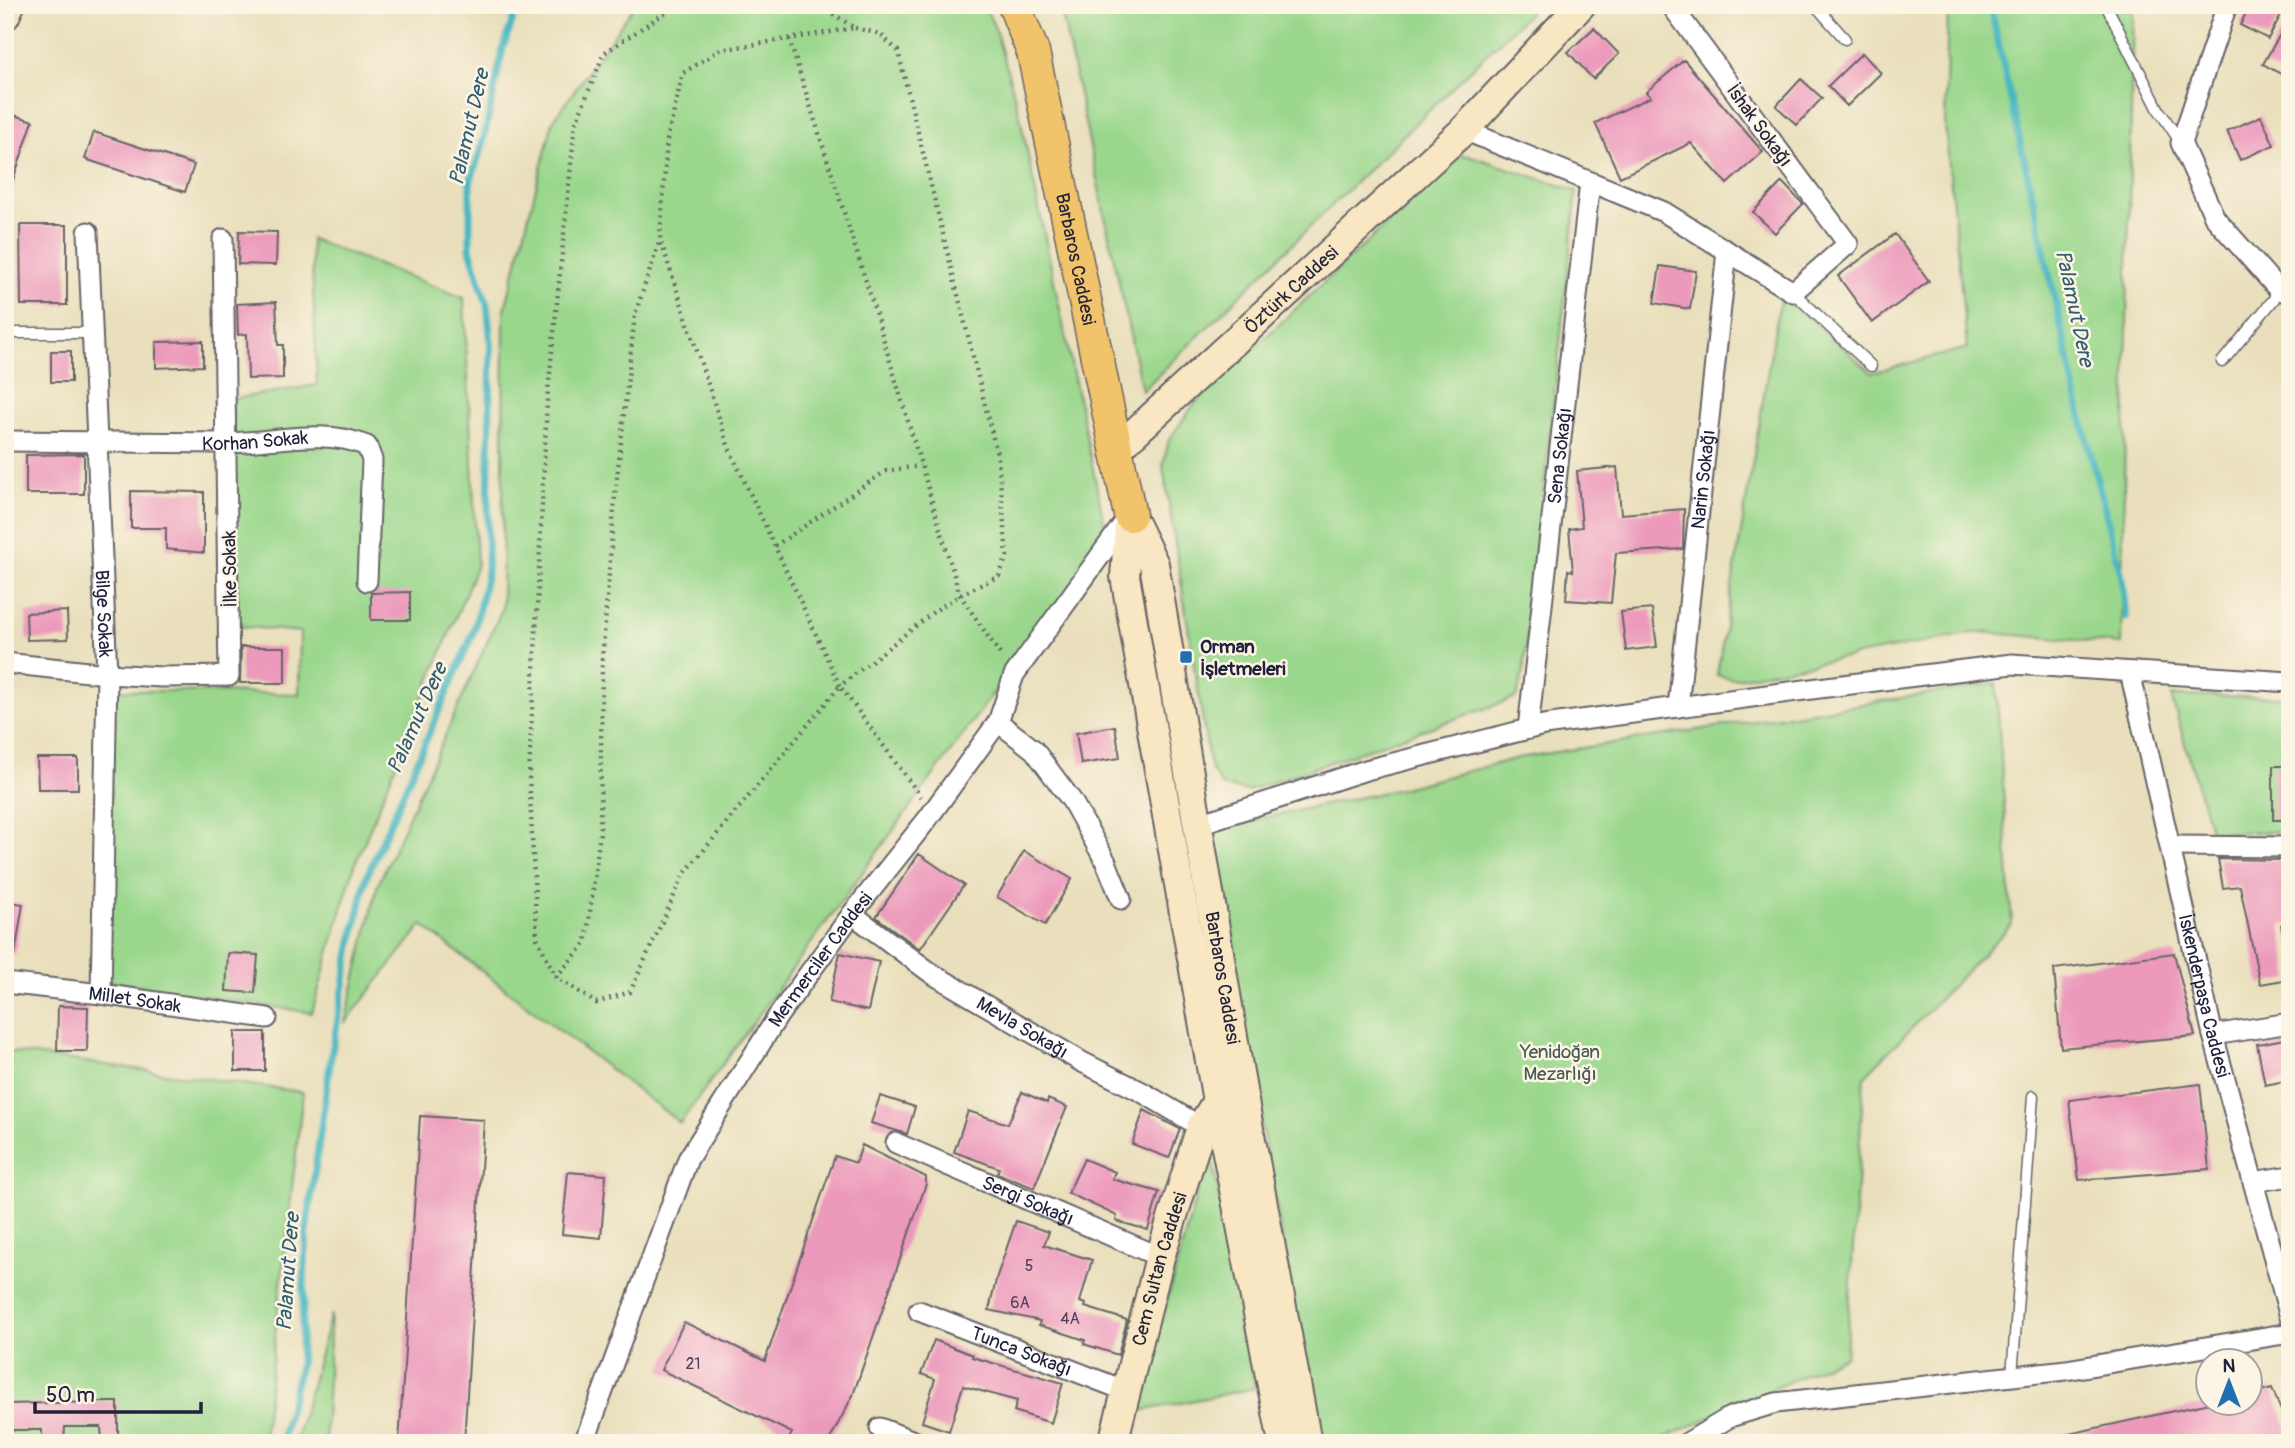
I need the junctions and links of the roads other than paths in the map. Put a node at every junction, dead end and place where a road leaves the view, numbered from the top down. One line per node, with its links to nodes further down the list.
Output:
1 (10, 5): 8 (main road)
2 (1014, 5): 25 (main road, Barbaros Caddesi)
3 (1581, 5): 10 (main road, Öztürk Caddesi)
4 (1671, 5): 17 (street, İshak Sokağı)
5 (1815, 5): 9 (lane)
6 (2106, 5): 11 (lane)
7 (2227, 5): 11 (street)
8 (5, 16)
9 (1845, 39)
10 (1464, 130): 12 (street); 25 (main road, Öztürk Caddesi)
11 (2182, 143): 16 (street)
12 (1590, 182): 15 (street); 34 (street, Sena Sokağı)
13 (88, 232): 19 (street, Bilge Sokak)
14 (223, 239): 24 (street, İlke Sokak)
15 (1727, 251): 17 (street); 32 (street, Narin Sokağı)
16 (2283, 291): 20 (lane)
17 (1793, 292): 21 (lane)
18 (5, 333): 19 (lane)
19 (93, 333): 22 (street, Bilge Sokak)
20 (2222, 362)
21 (1871, 366)
22 (99, 440): 23 (street, Korhan Sokak); 24 (street, Korhan Sokak); 30 (street, Bilge Sokak)
23 (5, 441)
24 (228, 443): 27 (street, Korhan Sokak); 30 (street, İlke Sokak)
25 (1117, 449): 26 (main road, Barbaros Caddesi)
26 (1130, 515): 33 (street, Mermerciler Caddesi); 35 (main road, Barbaros Caddesi); 36 (main road, Barbaros Caddesi)
27 (367, 581)
28 (5, 663): 30 (street, İlke Sokak)
29 (2130, 672): 31 (street); 32 (street); 37 (street, İskenderpaşa Caddesi)
30 (107, 674): 42 (street, Bilge Sokak)
31 (2290, 681)
32 (1678, 707): 34 (street)
33 (998, 722): 39 (street); 40 (street, Mermerciler Caddesi)
34 (1528, 729): 36 (street)
35 (1170, 823): 36 (main road); 47 (main road, Barbaros Caddesi)
36 (1199, 824): 47 (main road, Barbaros Caddesi)
37 (2171, 846): 38 (street); 45 (street, İskenderpaşa Caddesi)
38 (2290, 847)
39 (1121, 899)
40 (852, 914): 48 (street, Mevla Sokağı); 59 (street, Mermerciler Caddesi)
41 (5, 983): 42 (street, Millet Sokak)
42 (101, 994): 43 (street, Millet Sokak)
43 (267, 1018)
44 (2290, 1023): 45 (street)
45 (2213, 1035): 51 (street, İskenderpaşa Caddesi)
46 (2034, 1096): 56 (lane)
47 (1230, 1099): 48 (main road, Cem Sultan Caddesi); 62 (main road, Barbaros Caddesi); 63 (main road, Barbaros Caddesi)
48 (1201, 1127): 52 (main road, Cem Sultan Caddesi)
49 (896, 1143): 52 (street, Sergi Sokağı)
50 (2290, 1176): 51 (street)
51 (2253, 1182): 54 (street, İskenderpaşa Caddesi)
52 (1160, 1257): 57 (main road, Cem Sultan Caddesi)
53 (919, 1311): 57 (street, Tunca Sokağı)
54 (2290, 1317)
55 (2290, 1333): 56 (street)
56 (2012, 1376): 64 (street)
57 (1126, 1391): 61 (main road, Cem Sultan Caddesi)
58 (880, 1427): 60 (street)
59 (584, 1443)
60 (919, 1443)
61 (1113, 1443)
62 (1283, 1443)
63 (1307, 1443)
64 (1687, 1443)

